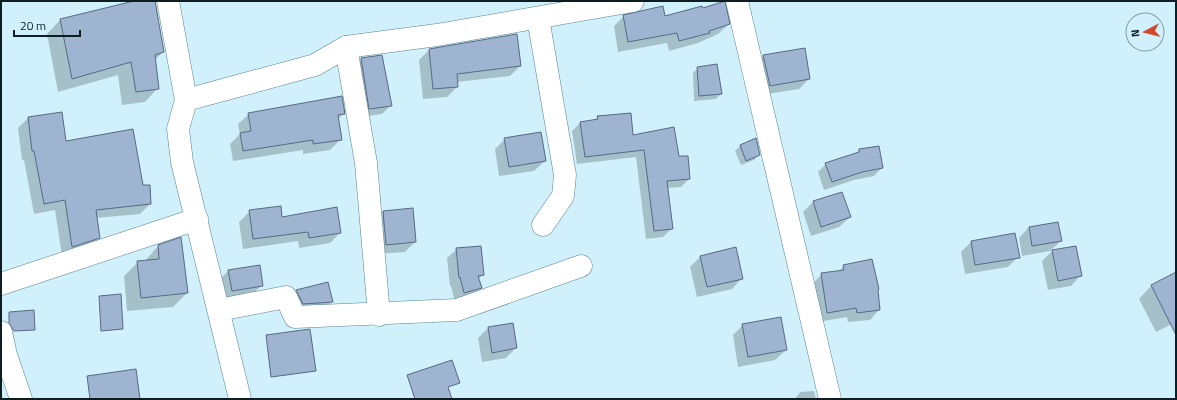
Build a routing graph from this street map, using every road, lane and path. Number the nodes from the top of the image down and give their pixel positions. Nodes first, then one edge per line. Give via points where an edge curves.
1 (168, 1) edge
2 (633, 1) edge
3 (737, 1) edge
4 (538, 18) junction
5 (346, 48) junction
6 (186, 100) junction
7 (197, 219) junction
8 (543, 225) dead end
9 (580, 266) dead end
10 (1, 284) edge
11 (219, 310) junction
12 (379, 315) junction
13 (1, 332) edge
14 (21, 399) edge
15 (240, 399) edge
16 (830, 399) edge

1 - 6 street
2 - 4 street
3 - 16 street
4 - 5 street
4 - 8 street via 565,175 563,196
5 - 6 street via 315,65
5 - 12 street via 366,163
6 - 7 street via 178,129 182,162
7 - 10 street
7 - 11 street
9 - 12 street via 457,310
11 - 12 street via 286,297 294,317
11 - 15 street
13 - 14 street

